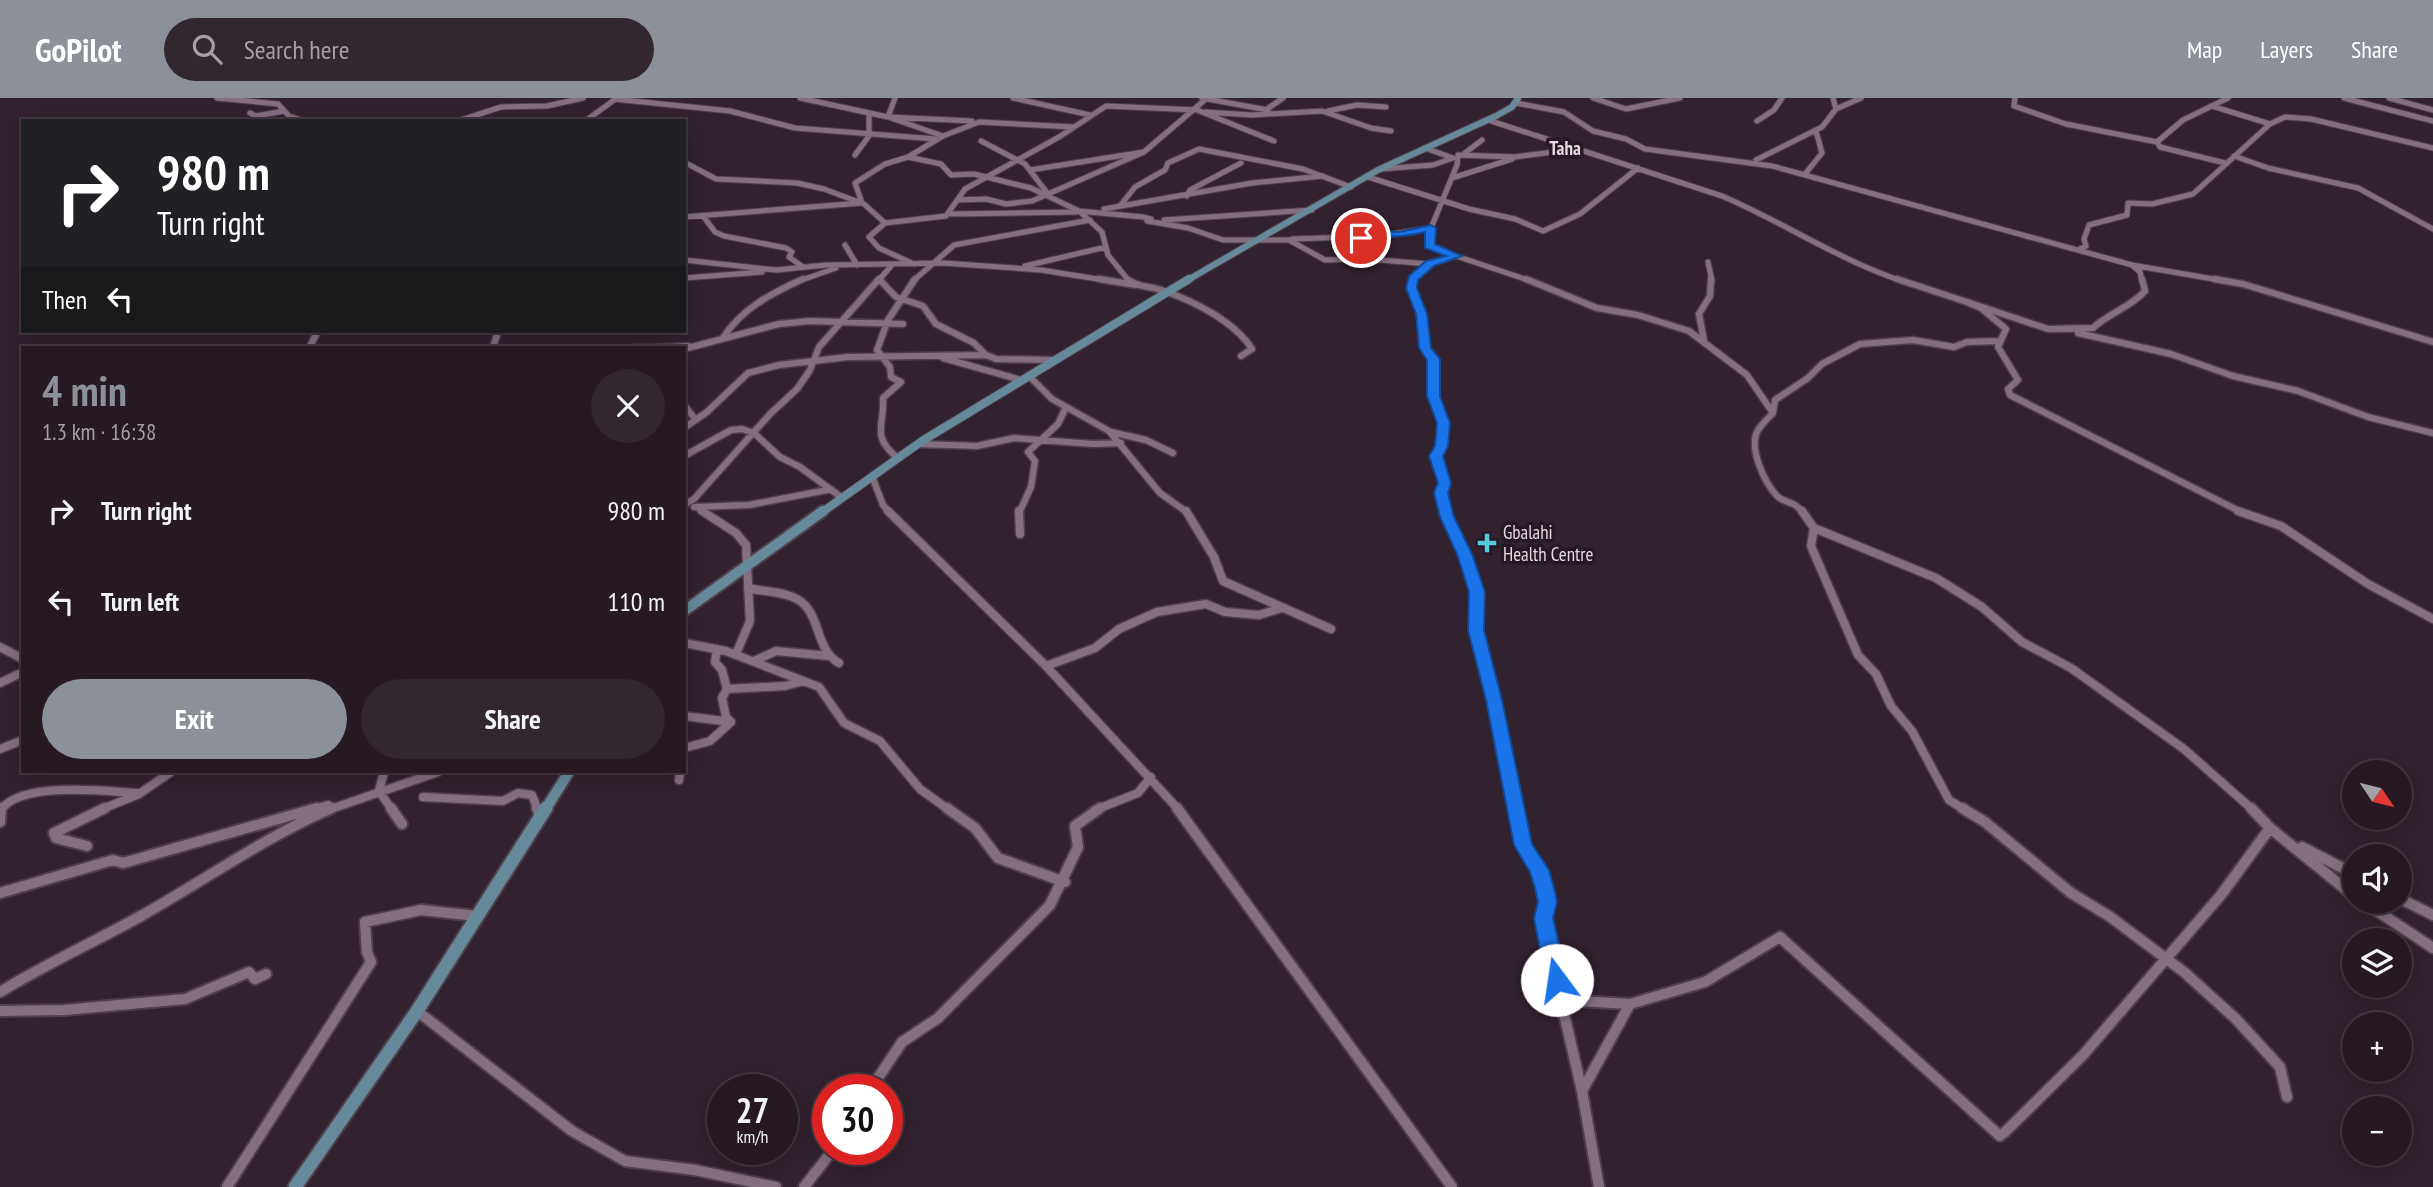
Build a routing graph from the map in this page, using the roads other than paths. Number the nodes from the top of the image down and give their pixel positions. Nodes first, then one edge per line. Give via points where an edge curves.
1 (217, 98) edge
2 (583, 98) edge
3 (800, 98) edge
4 (895, 98) edge
5 (1013, 98) edge
6 (1113, 98) edge
7 (1205, 98) edge
8 (1283, 98) edge
9 (1593, 98) edge
10 (1681, 98) edge
11 (1782, 98) edge
12 (1833, 98) edge
13 (1860, 98) edge
14 (2015, 98) edge
15 (2228, 98) edge
16 (2344, 98) edge
17 (2389, 98) edge
18 (616, 99) edge
19 (1517, 101) edge
20 (2212, 106) junction
21 (1102, 107) junction
22 (1386, 107) dead end
23 (1836, 109) junction
24 (1193, 110) junction
25 (1267, 110) junction
26 (2433, 110) edge
27 (284, 111) junction
28 (1200, 111) junction
29 (1322, 111) junction
30 (1281, 112) junction
31 (250, 113) dead end
32 (869, 113) junction
33 (1090, 115) junction
34 (888, 117) junction
35 (298, 119) edge
36 (464, 119) edge
37 (588, 119) edge
38 (1488, 120) junction
39 (1757, 121) dead end
40 (2433, 121) edge
41 (979, 122) junction
42 (2270, 124) junction
43 (1074, 127) junction
44 (1391, 131) dead end
45 (1816, 131) junction
46 (870, 136) junction
47 (943, 136) junction
48 (936, 139) junction
49 (1482, 139) dead end
50 (981, 141) dead end
51 (1273, 141) dead end
52 (2157, 142) junction
53 (1425, 148) junction
54 (1580, 148) junction
55 (2433, 148) edge
56 (1144, 152) junction
57 (1465, 153) junction
58 (855, 155) dead end
59 (2234, 156) junction
60 (908, 157) junction
61 (1520, 157) junction
62 (1454, 158) junction
63 (1017, 160) junction
64 (1751, 162) junction
65 (686, 163) edge
66 (1241, 163) dead end
67 (2225, 163) junction
68 (1381, 169) junction
69 (1638, 169) junction
70 (1030, 170) junction
71 (1805, 174) junction
72 (1323, 176) junction
73 (1368, 177) junction
74 (990, 178) junction
75 (1452, 178) junction
76 (1351, 187) junction
77 (1049, 195) junction
78 (1188, 196) junction
79 (957, 200) junction
80 (1443, 201) junction
81 (862, 202) junction
82 (1120, 206) junction
83 (1313, 209) junction
84 (1079, 211) junction
85 (951, 214) junction
86 (686, 216) edge
87 (703, 216) junction
88 (1090, 220) junction
89 (1147, 221) junction
90 (885, 223) junction
91 (1431, 228) junction
92 (2433, 229) edge
93 (1289, 240) junction
94 (1259, 242) junction
95 (845, 245) dead end
96 (1106, 247) junction
97 (2078, 249) junction
98 (1456, 256) junction
99 (686, 260) edge
100 (1708, 262) dead end
101 (933, 264) junction
102 (1430, 264) junction
103 (844, 265) junction
104 (857, 265) junction
105 (892, 265) junction
106 (915, 265) junction
107 (2133, 265) junction
108 (803, 267) junction
109 (1005, 269) junction
110 (776, 270) junction
111 (686, 278) edge
112 (879, 279) junction
113 (1136, 285) junction
114 (1168, 292) junction
115 (901, 299) junction
116 (1967, 302) junction
117 (839, 322) junction
118 (884, 324) junction
119 (904, 324) dead end
120 (2062, 329) junction
121 (723, 338) junction
122 (1704, 341) junction
123 (2000, 341) junction
124 (2433, 342) edge
125 (695, 345) junction
126 (681, 346) edge
127 (686, 348) edge
128 (930, 354) junction
129 (986, 355) junction
130 (1241, 356) dead end
131 (883, 357) junction
132 (814, 359) junction
133 (1053, 360) junction
134 (1025, 378) junction
135 (1066, 407) junction
136 (686, 408) edge
137 (1773, 413) junction
138 (696, 420) junction
139 (686, 427) edge
140 (1108, 431) junction
141 (754, 433) junction
142 (2433, 433) edge
143 (1043, 439) junction
144 (1121, 443) junction
145 (918, 444) junction
146 (1173, 453) dead end
147 (686, 455) edge
148 (898, 458) junction
149 (872, 476) junction
150 (827, 490) junction
151 (841, 498) junction
152 (686, 504) edge
153 (686, 505) edge
154 (696, 507) junction
155 (1814, 528) junction
156 (1020, 534) dead end
157 (749, 563) junction
158 (748, 588) junction
159 (1283, 608) junction
160 (686, 610) edge
161 (2433, 619) edge
162 (1331, 629) dead end
163 (686, 643) edge
164 (0, 647) edge
165 (717, 649) junction
166 (736, 654) junction
167 (829, 656) junction
168 (21, 658) edge
169 (754, 661) junction
170 (839, 663) dead end
171 (1046, 666) junction
172 (21, 673) edge
173 (804, 681) junction
174 (0, 683) edge
175 (727, 689) junction
176 (686, 716) edge
177 (731, 722) junction
178 (21, 741) edge
179 (686, 747) edge
180 (0, 749) edge
181 (168, 773) edge
182 (384, 773) edge
183 (435, 773) edge
184 (568, 773) edge
185 (1151, 777) junction
186 (379, 790) junction
187 (139, 794) junction
188 (423, 797) dead end
189 (348, 800) junction
190 (541, 817) junction
191 (0, 822) edge
192 (402, 824) dead end
193 (2270, 828) junction
194 (2287, 839) junction
195 (87, 846) dead end
196 (2342, 868) edge
197 (1065, 882) junction
198 (2342, 885) edge
199 (0, 892) edge
200 (2412, 904) edge
201 (2382, 914) edge
202 (2433, 915) edge
203 (477, 916) junction
204 (2433, 948) edge
205 (2165, 958) junction
206 (266, 974) dead end
207 (0, 992) edge
208 (1561, 1000) junction
209 (1630, 1004) junction
210 (0, 1011) edge
211 (417, 1011) junction
212 (881, 1074) edge
213 (1582, 1091) junction
214 (2287, 1097) dead end
215 (821, 1165) edge
216 (227, 1187) edge
217 (295, 1187) edge
218 (776, 1187) edge
219 (804, 1187) edge
220 (1452, 1187) edge
221 (1599, 1187) edge

1 - 27 street via 271,102
2 - 36 street via 548,107 501,107
3 - 32 street
4 - 34 street
5 - 33 street
6 - 21 street
7 - 24 street
7 - 25 street
8 - 25 street
9 - 10 street via 1629,110
11 - 39 street
12 - 23 street
13 - 23 street
14 - 52 street via 2014,106 2053,120
15 - 20 street
16 - 40 street
17 - 26 street
18 - 37 street
18 - 46 street via 730,111 794,128
19 - 38 street
19 - 64 street via 1556,110 1593,131 1645,149
20 - 42 street
20 - 52 street via 2183,120
21 - 24 street
21 - 33 street
22 - 29 street via 1357,105
23 - 45 street
24 - 28 street
24 - 56 street
25 - 30 street
27 - 31 street
27 - 35 street
28 - 30 street
28 - 51 street
29 - 30 street
29 - 44 street
32 - 34 street
32 - 46 street
33 - 43 street
34 - 41 street
34 - 47 street
38 - 53 street
38 - 54 street
41 - 43 street
41 - 47 street
42 - 55 street via 2286,117 2304,117
42 - 59 street
43 - 63 street
45 - 64 street
45 - 71 street via 1822,153
46 - 48 street
46 - 58 street
47 - 48 street
48 - 60 street
49 - 57 street
50 - 63 street
52 - 67 street via 2160,147
53 - 62 street
53 - 68 street
54 - 61 street
54 - 69 street
56 - 70 street
56 - 77 street
57 - 61 street
57 - 62 street
59 - 67 street
59 - 92 street via 2267,169 2358,188
60 - 74 street via 942,164 951,175
60 - 81 street via 885,164 855,183
61 - 75 street
62 - 68 street via 1433,165
62 - 75 street
63 - 70 street
63 - 74 street
64 - 71 street
65 - 81 street via 716,179 797,183
66 - 78 street via 1225,167
67 - 97 street via 2193,194 2152,204 2128,202 2127,215 2093,222 2084,239 2086,246
68 - 73 street
69 - 80 street via 1584,212 1543,231
69 - 116 street via 1758,211 1869,270
70 - 77 street
71 - 97 street
72 - 76 street
72 - 78 street via 1244,184
72 - 82 street via 1199,149 1168,163 1165,170 1135,187
73 - 76 street
73 - 80 street
74 - 77 street
74 - 79 street via 965,189
75 - 80 street
76 - 83 street
77 - 79 street via 1006,204
77 - 84 street
78 - 82 street
79 - 85 street
80 - 91 street
81 - 87 street
81 - 90 street
82 - 84 street
83 - 89 street
83 - 94 street
84 - 85 street via 1016,216
84 - 88 street
84 - 89 street via 1151,219
85 - 90 street
86 - 87 street
87 - 108 street via 724,236 786,248 792,252 791,261
88 - 96 street via 1102,232
88 - 101 street via 953,246
89 - 94 street via 1223,240
90 - 106 street via 869,237 879,248
91 - 93 street via 1399,235
91 - 98 street via 1429,246
93 - 94 street
93 - 102 street via 1325,260
94 - 114 street
95 - 104 street
96 - 109 street
96 - 113 street via 1118,268
97 - 107 street
98 - 102 street
98 - 122 street via 1520,275 1597,308 1679,328
99 - 110 street
100 - 122 street via 1711,296 1699,314
101 - 106 street
101 - 109 street
101 - 115 street
102 - 208 street via 1413,279 1412,288 1425,348 1433,359 1433,396 1443,423 1436,456 1444,483 1441,493 1477,592 1476,630 1523,845 1545,888 1548,902 1543,918
103 - 104 street
103 - 108 street
103 - 121 street via 821,271 752,305
104 - 105 street
105 - 106 street
105 - 112 street
107 - 120 street via 2145,285 2138,299 2115,309 2093,328
107 - 124 street via 2235,282
108 - 110 street
109 - 113 street
110 - 111 street
112 - 115 street
112 - 117 street
113 - 114 street
114 - 130 street via 1244,336 1252,349
114 - 133 street
115 - 118 street
115 - 129 street via 920,304 936,324 974,343
116 - 120 street via 2048,329
116 - 123 street via 2002,324 2006,334
117 - 118 street
117 - 121 street via 779,324
117 - 132 street
118 - 119 street
118 - 131 street via 877,350
120 - 142 street via 2171,354
121 - 125 street
122 - 137 street via 1747,376
123 - 137 street via 1954,346 1913,340 1860,344 1822,364 1774,400
123 - 161 street via 1998,347 2018,380 2008,389 2010,395 2210,498 2281,526 2368,584
125 - 126 street
125 - 127 street
128 - 129 street
128 - 131 street
128 - 134 street
129 - 133 street
131 - 132 street
131 - 148 street via 891,377 901,382 883,398 878,436
132 - 138 street via 748,373
132 - 141 street via 797,389
133 - 134 street
134 - 135 street
134 - 145 street
135 - 140 street
135 - 143 street
136 - 138 street
137 - 155 street via 1757,431 1755,448 1762,471 1778,497 1797,504
138 - 139 street
140 - 144 street
140 - 146 street via 1146,440
141 - 147 street via 731,430
141 - 150 street
141 - 152 street
143 - 144 street via 1080,445
143 - 145 street via 1014,438 979,446
143 - 156 street via 1028,452 1035,461 1031,486 1019,509
144 - 159 street via 1160,493 1187,512 1223,581
145 - 148 street
148 - 149 street
149 - 151 street
149 - 171 street via 883,505 902,528
150 - 151 street
150 - 154 street via 749,505
151 - 157 street
153 - 154 street
154 - 157 street via 710,520 740,534
155 - 193 street via 1936,578 1982,607 2022,642 2071,668 2184,749 2236,792
155 - 205 street via 1811,546 1858,655 1876,674 1891,706 1912,731 1949,800
157 - 158 street
157 - 160 street
158 - 166 street via 750,621
158 - 167 street via 785,593 804,603 817,621
159 - 162 street
159 - 171 street via 1259,615 1225,612 1206,604 1157,612 1119,629 1095,648
163 - 165 street
164 - 168 street
165 - 166 street
165 - 175 street via 715,662
166 - 169 street
167 - 169 street via 776,651
167 - 170 street
169 - 173 street
171 - 185 street
172 - 174 street
173 - 175 street via 790,687 737,685
173 - 197 street via 819,687 844,723 880,741 920,789 975,828 998,858
175 - 177 street via 722,698
176 - 177 street
177 - 179 street via 710,741
178 - 180 street
181 - 187 street
182 - 186 street
183 - 186 street
184 - 190 street
185 - 197 street via 1138,793 1094,810 1075,826 1078,847
185 - 220 street via 1213,852
186 - 189 street
186 - 192 street
187 - 191 street via 76,791 12,799 1,807
187 - 195 street via 54,833 56,838
188 - 190 street via 503,801 518,793 532,795
189 - 199 street
189 - 207 street via 248,850 141,916
190 - 203 street
193 - 194 street
193 - 205 street via 2221,895
194 - 196 street
194 - 198 street
197 - 212 street via 1027,929 938,1018 902,1042
200 - 202 street
201 - 204 street
203 - 211 street
203 - 216 street via 410,908 365,922 372,962
205 - 209 street via 2083,1055 2002,1135 1780,937 1704,982
205 - 214 street via 2236,1019 2280,1067
206 - 210 street via 254,979 249,972 242,972 185,999
208 - 209 street
208 - 213 street
209 - 213 street
211 - 217 street
211 - 218 street via 572,1131 625,1161
213 - 221 street
215 - 219 street

